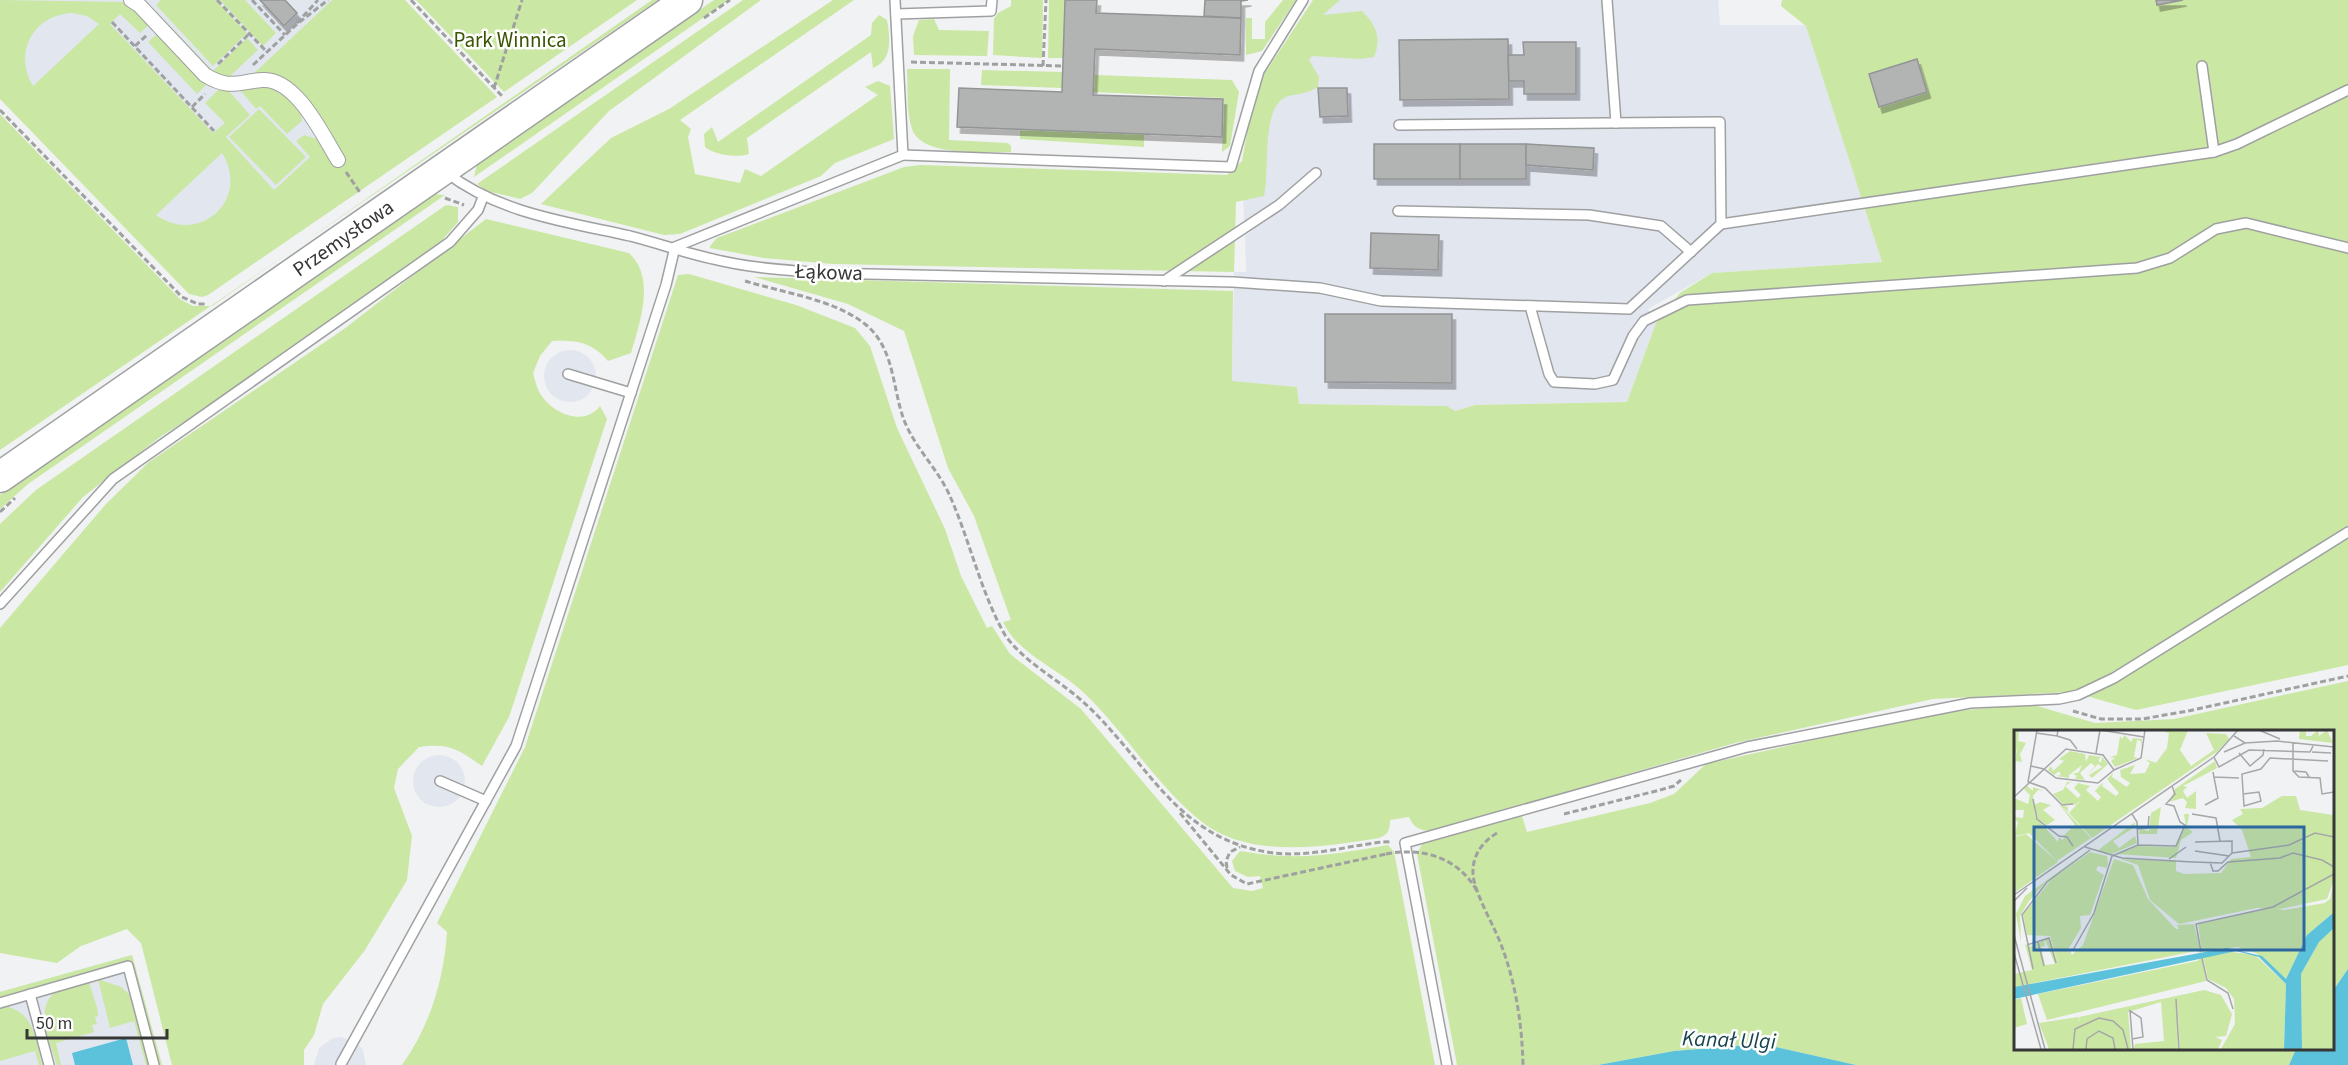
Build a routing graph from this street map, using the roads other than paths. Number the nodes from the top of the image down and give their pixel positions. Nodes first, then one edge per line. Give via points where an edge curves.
1 (131, 0) edge
2 (687, 0) edge
3 (895, 0) edge
4 (952, 0) edge
5 (992, 0) edge
6 (1303, 0) edge
7 (1607, 0) edge
8 (952, 11) junction
9 (896, 14) junction
10 (2202, 66) dead end
11 (2348, 90) edge
12 (1616, 123) junction
13 (1399, 125) dead end
14 (2214, 152) junction
15 (903, 155) junction
16 (338, 160) road end
17 (1316, 173) dead end
18 (443, 184) junction
19 (483, 196) junction
20 (1398, 211) dead end
21 (1721, 224) junction
22 (675, 247) junction
23 (2348, 248) edge
24 (1691, 252) junction
25 (1163, 282) junction
26 (1530, 306) junction
27 (568, 374) dead end
28 (631, 393) junction
29 (0, 477) edge
30 (2348, 532) edge
31 (0, 604) edge
32 (440, 781) dead end
33 (486, 801) junction
34 (30, 994) junction
35 (0, 1003) edge
36 (341, 1064) edge
37 (49, 1065) edge
38 (154, 1065) edge
39 (1447, 1065) edge

1 - 16 street via 215,81 226,85 266,80 284,85 303,105
2 - 18 main road, Przemysłowa
3 - 9 lane
4 - 8 lane
5 - 8 lane via 991,11
6 - 15 lane via 1259,71 1231,166
7 - 12 lane
8 - 9 lane
9 - 15 lane
10 - 14 lane
11 - 14 lane
12 - 13 lane
12 - 21 lane via 1720,122
14 - 21 lane
15 - 22 lane
17 - 25 lane via 1279,206
18 - 19 lane, Łąkowa
18 - 29 main road, Przemysłowa
19 - 22 lane, Łąkowa via 527,212
19 - 31 lane via 478,210 450,242 113,479
20 - 24 lane via 1588,215 1661,226
21 - 24 lane, Łąkowa
22 - 25 lane, Łąkowa via 712,259 788,270
22 - 28 lane
23 - 26 lane via 2246,223 2216,229 2170,258 2137,268 1687,300 1644,321 1613,380 1595,384 1554,382
24 - 26 lane, Łąkowa via 1629,309
25 - 26 lane, Łąkowa via 1320,288 1381,301
27 - 28 lane
28 - 33 lane via 516,746
30 - 39 lane via 2114,678 2078,695 1970,703 1747,747 1405,843
32 - 33 lane
33 - 36 lane
34 - 35 lane
34 - 37 lane
34 - 38 lane via 128,966

